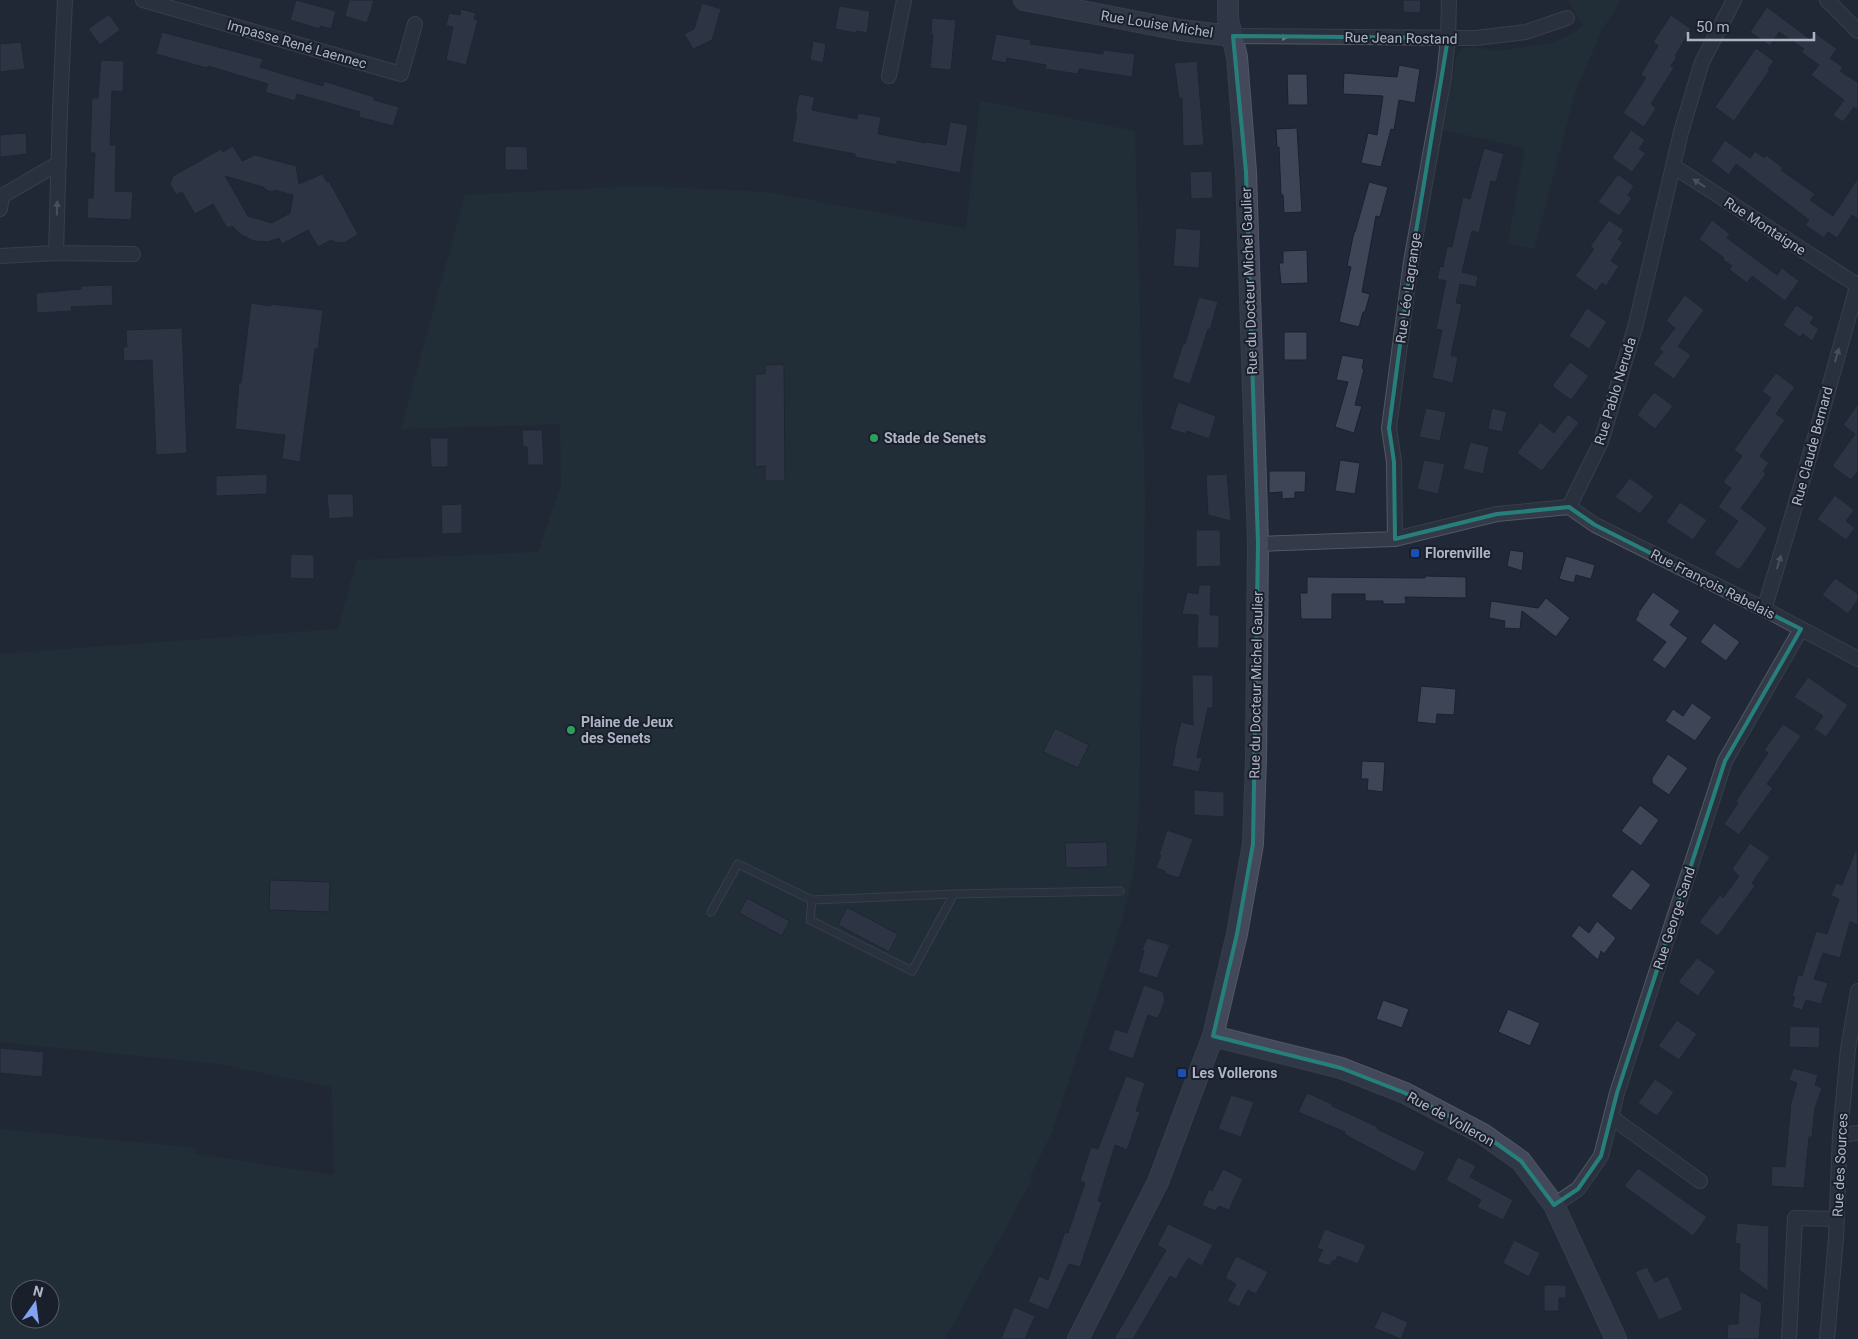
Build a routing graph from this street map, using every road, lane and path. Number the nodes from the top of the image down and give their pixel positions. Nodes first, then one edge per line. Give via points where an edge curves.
1 (65, 0) edge
2 (143, 0) edge
3 (904, 0) edge
4 (1024, 0) edge
5 (1228, 0) edge
6 (1449, 0) edge
7 (1734, 0) edge
8 (1827, 0) edge
9 (1567, 18) dead end
10 (415, 24) dead end
11 (1858, 31) edge
12 (1233, 36) junction
13 (1448, 38) junction
14 (889, 76) dead end
15 (59, 163) junction
16 (1673, 166) junction
17 (0, 209) edge
18 (56, 253) junction
19 (133, 254) dead end
20 (0, 256) edge
21 (1858, 284) edge
22 (1569, 507) junction
23 (1395, 539) junction
24 (1258, 544) junction
25 (1764, 608) junction
26 (1801, 629) junction
27 (1858, 660) edge
28 (1120, 891) dead end
29 (954, 894) junction
30 (812, 900) junction
31 (711, 912) dead end
32 (1858, 991) edge
33 (1213, 1036) junction
34 (1611, 1116) junction
35 (1858, 1133) edge
36 (1840, 1135) junction
37 (1700, 1181) dead end
38 (1554, 1205) junction
39 (1837, 1219) junction
40 (1078, 1339) edge
41 (1616, 1339) edge
42 (1789, 1339) edge
43 (1827, 1339) edge

1 - 15 street
2 - 10 street, Impasse René Laennec via 400,74
3 - 14 street
4 - 12 street, Rue Louise Michel via 1180,30
5 - 12 street, Rue du Docteur Michel Gaulier via 1228,19
6 - 13 street, Rue Léo Lagrange
7 - 16 street, Rue Pablo Neruda via 1702,62
8 - 11 street
9 - 13 street, Rue Jean Rostand via 1526,32
12 -> 13 street, Rue Jean Rostand
12 - 24 street, Rue du Docteur Michel Gaulier via 1246,172
13 - 23 street, Rue Léo Lagrange via 1444,78 1411,262 1389,428 1394,462
15 - 17 street via 2,196
18 -> 15 street
21 -> 16 street, Rue Montaigne
16 - 22 street, Rue Pablo Neruda via 1636,324 1601,442
18 - 19 street
18 - 20 street
25 -> 21 street, Rue Claude Bernard
22 - 23 street via 1497,514
22 - 25 street, Rue François Rabelais via 1595,525
23 - 24 street
24 - 33 street, Rue du Docteur Michel Gaulier via 1253,844 1237,934
25 - 26 street, Rue François Rabelais
26 - 27 street, Rue François Rabelais
26 - 34 street, Rue George Sand via 1725,761
28 - 29 lane
29 - 30 lane
29 - 30 lane via 912,971 810,920
30 - 31 lane via 738,864
32 - 36 street, Rue des Sources via 1848,1049
33 - 38 street, Rue de Volleron via 1341,1068 1405,1093 1483,1134 1521,1162
33 - 40 street, Rue du Docteur Michel Gaulier via 1158,1182
34 - 37 street
34 - 38 street, Rue George Sand via 1601,1156 1578,1190
35 - 36 street
36 - 39 street, Rue des Sources
38 - 41 street, Rue de Volleron
39 - 42 street via 1795,1218
39 - 43 street, Rue des Sources

